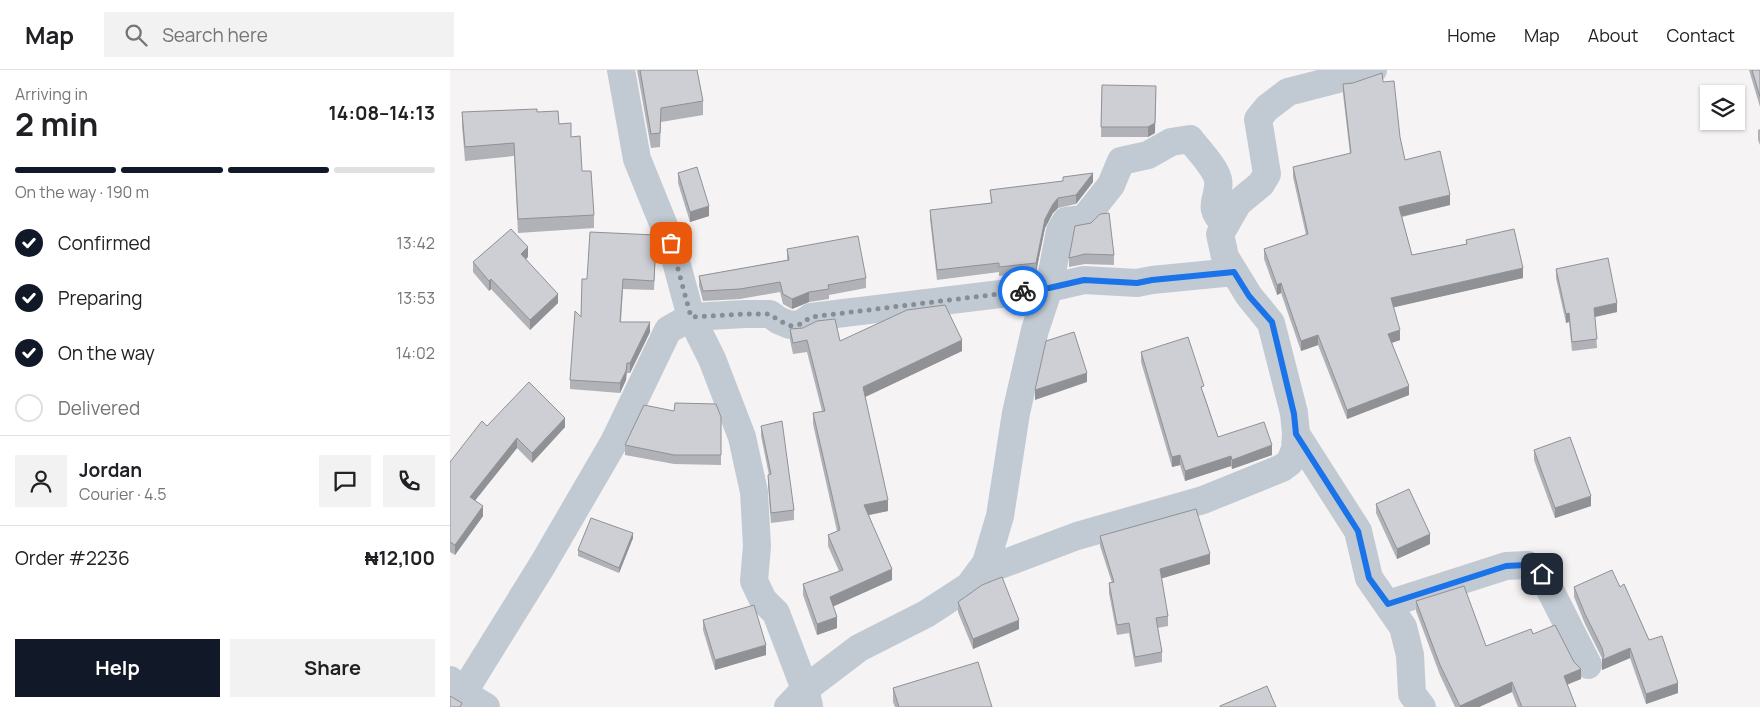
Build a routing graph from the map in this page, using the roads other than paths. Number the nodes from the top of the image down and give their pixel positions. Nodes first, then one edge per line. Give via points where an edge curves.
1 (621, 70) edge
2 (1373, 70) edge
3 (1226, 224) junction
4 (1234, 272) junction
5 (1049, 288) junction
6 (691, 317) junction
7 (1296, 434) junction
8 (979, 572) junction
9 (1388, 604) junction
10 (1588, 665) dead end
11 (457, 687) edge
12 (801, 701) edge
13 (486, 707) edge
14 (1422, 707) edge

1 - 6 street via 637,159 671,243
2 - 3 street via 1288,92 1258,118 1267,174 1238,203
3 - 4 street via 1220,234 1225,257
3 - 5 street via 1217,218 1214,206 1217,175 1190,138 1170,142 1148,155 1121,161 1111,185 1084,219 1066,221 1060,231
4 - 5 street via 1137,283 1084,280
4 - 7 street via 1249,296 1272,322
5 - 6 street via 811,317 790,326 770,314
5 - 8 street via 1035,330 1016,413 1000,516 986,564
6 - 11 street via 668,330 614,442 543,564
6 - 12 street via 712,359 742,437 754,492 757,546 754,581 762,600 776,613
7 - 8 street via 1290,462 1282,468 1203,500 1077,536
7 - 9 street via 1358,531 1369,578
8 - 12 street via 969,586 926,614 859,648
9 - 10 street via 1506,566 1528,565 1542,574
9 - 14 street via 1403,627 1410,655 1412,694
11 - 13 street

